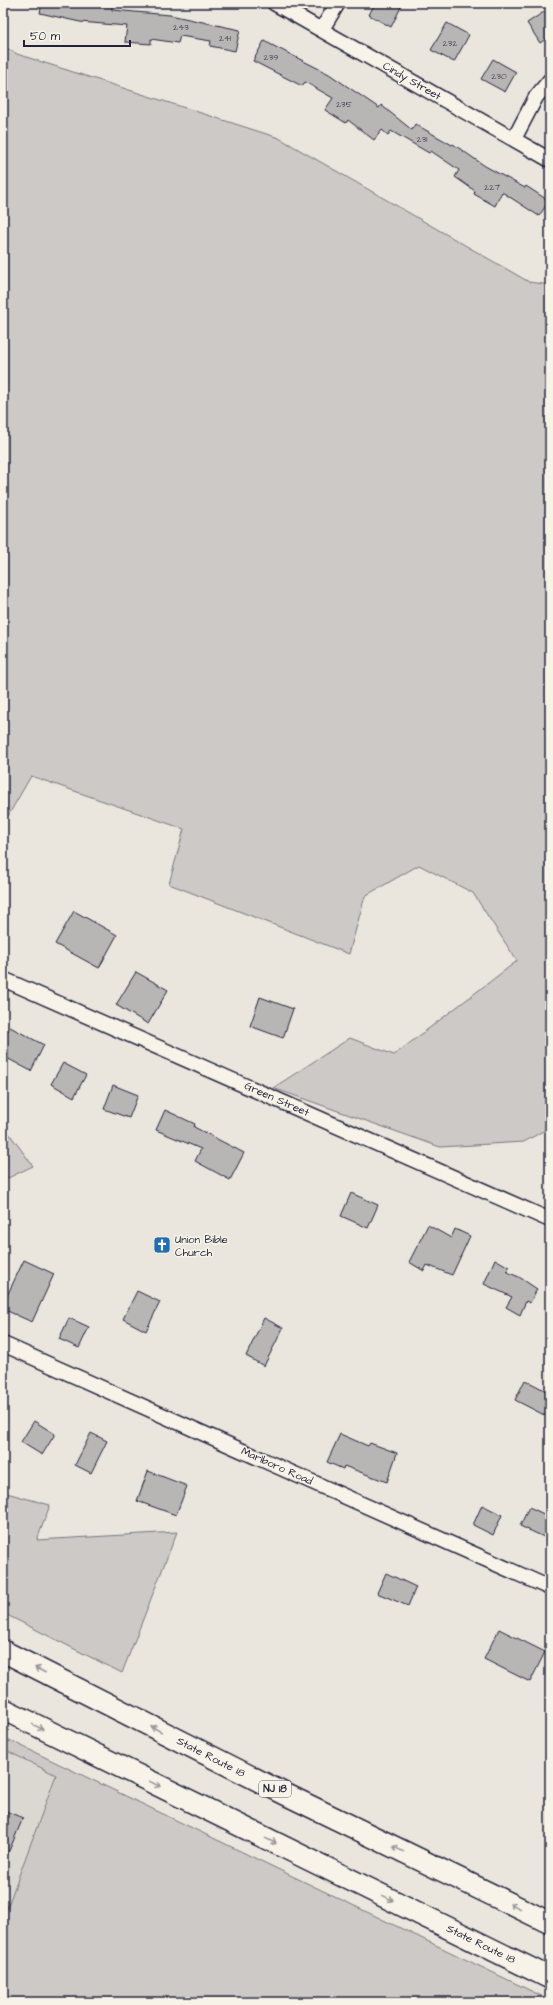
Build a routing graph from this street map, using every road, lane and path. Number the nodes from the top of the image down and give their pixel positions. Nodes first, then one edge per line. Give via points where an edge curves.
1 (274, 3) edge
2 (338, 3) edge
3 (322, 29) junction
4 (550, 80) edge
5 (514, 139) junction
6 (550, 160) edge
7 (3, 979) edge
8 (550, 1220) edge
9 (3, 1344) edge
10 (550, 1588) edge
11 (3, 1651) edge
12 (3, 1709) edge
13 (550, 1923) edge
14 (550, 1978) edge

1 - 3 street, Cindy Street
2 - 3 street
3 - 5 street, Cindy Street
4 - 5 street via 536,97
5 - 6 street, Cindy Street
7 - 8 street, Green Street
9 - 10 street, Marlboro Road
13 -> 11 highway, State Route 18 / NJ 18 via 276,1790
12 -> 14 highway, State Route 18

